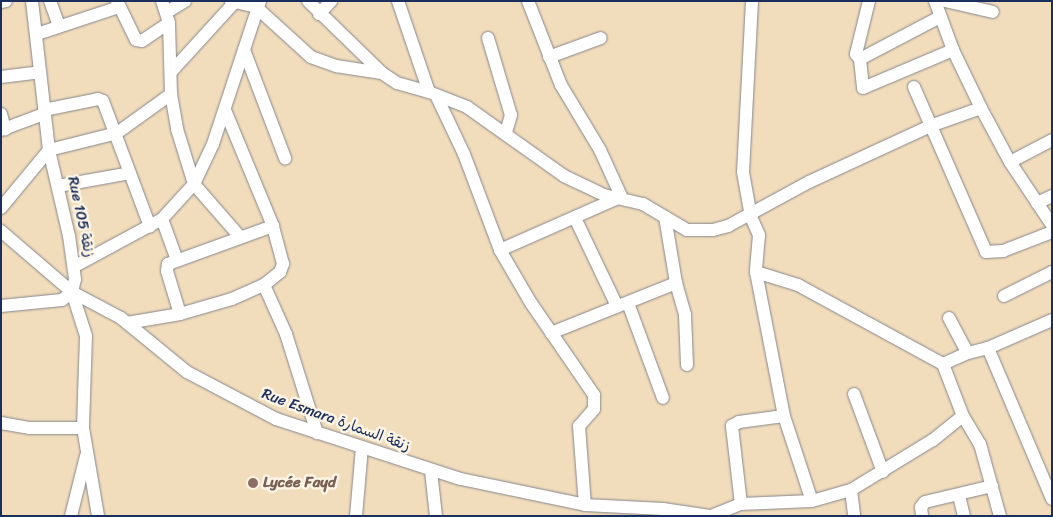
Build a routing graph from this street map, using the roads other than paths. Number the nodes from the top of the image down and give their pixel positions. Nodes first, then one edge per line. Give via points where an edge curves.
1 (6, 1) edge
2 (32, 1) edge
3 (50, 1) edge
4 (184, 1) edge
5 (308, 1) edge
6 (331, 1) edge
7 (398, 1) edge
8 (528, 1) edge
9 (752, 1) edge
10 (869, 1) edge
11 (935, 1) edge
12 (945, 1) edge
13 (1, 2) edge
14 (232, 3) edge
15 (118, 4) edge
16 (258, 4) edge
17 (166, 12) edge
18 (993, 12) dead end
19 (319, 14) junction
20 (940, 17) junction
21 (59, 26) junction
22 (37, 34) junction
23 (488, 38) dead end
24 (601, 38) dead end
25 (244, 50) junction
26 (953, 50) junction
27 (549, 57) junction
28 (860, 59) junction
29 (40, 72) junction
30 (170, 72) junction
31 (382, 73) junction
32 (1, 77) edge
33 (914, 87) dead end
34 (433, 93) junction
35 (170, 94) junction
36 (981, 108) junction
37 (226, 110) junction
38 (44, 112) junction
39 (1, 114) edge
40 (930, 126) junction
41 (3, 129) edge
42 (506, 132) junction
43 (116, 133) junction
44 (1052, 140) edge
45 (49, 150) junction
46 (285, 158) dead end
47 (1010, 162) junction
48 (130, 173) junction
49 (194, 184) junction
50 (58, 186) junction
51 (1052, 196) edge
52 (620, 198) junction
53 (1037, 203) junction
54 (1, 208) edge
55 (665, 217) junction
56 (751, 217) junction
57 (575, 218) junction
58 (162, 219) junction
59 (1052, 225) edge
60 (150, 226) junction
61 (273, 226) junction
62 (1, 231) edge
63 (1052, 232) edge
64 (240, 237) junction
65 (500, 250) junction
66 (177, 260) junction
67 (75, 266) junction
68 (756, 272) junction
69 (1052, 272) edge
70 (676, 283) junction
71 (264, 285) junction
72 (72, 292) junction
73 (1004, 296) dead end
74 (623, 304) junction
75 (1, 306) edge
76 (180, 314) junction
77 (949, 318) dead end
78 (1052, 320) edge
79 (127, 323) junction
80 (551, 333) junction
81 (988, 348) junction
82 (968, 353) junction
83 (943, 364) junction
84 (687, 365) dead end
85 (854, 394) dead end
86 (663, 398) dead end
87 (784, 416) junction
88 (963, 416) junction
89 (1, 423) edge
90 (83, 428) junction
91 (317, 433) junction
92 (362, 447) junction
93 (86, 456) junction
94 (431, 471) junction
95 (883, 472) junction
96 (992, 486) junction
97 (851, 490) junction
98 (959, 496) junction
99 (1052, 499) edge
100 (812, 501) junction
101 (741, 504) junction
102 (585, 505) junction
103 (709, 515) edge
104 (71, 516) edge
105 (98, 516) edge
106 (356, 516) edge
107 (436, 516) edge
108 (854, 516) edge
109 (922, 516) edge
110 (964, 516) edge
111 (1000, 516) edge

1 - 13 street
2 - 22 street, Rue 105 زنقة
3 - 21 street
4 - 17 street
5 - 19 street
6 - 19 street
7 - 34 street
8 - 27 street
9 - 56 street via 743,172
10 - 28 street via 856,54
11 - 20 street
12 - 18 street
14 - 16 street
14 - 30 street
15 - 17 street via 136,40 142,41
15 - 21 street
16 - 25 street
16 - 31 street via 311,57 336,66
17 - 30 street
19 - 31 street
20 - 26 street
20 - 28 street
21 - 22 street
22 - 29 street, Rue 105 زنقة
23 - 42 street via 511,115
24 - 27 street
25 - 37 street
25 - 46 street
26 - 28 street via 865,89
26 - 36 street
27 - 52 street
29 - 32 street
29 - 38 street, Rue 105 زنقة
30 - 35 street
31 - 34 street via 414,90
33 - 40 street
34 - 42 street via 467,107
34 - 65 street via 464,154
35 - 43 street
35 - 49 street
36 - 40 street
36 - 47 street
37 - 49 street
37 - 61 street
38 - 41 street
38 - 43 street via 98,99 103,101
38 - 45 street, Rue 105 زنقة
39 - 41 street
40 - 56 street via 810,182
40 - 63 street via 986,252 1003,251
42 - 52 street via 564,176 595,192
43 - 45 street
43 - 48 street
44 - 47 street
45 - 50 street, Rue 105 زنقة
45 - 54 street
47 - 53 street
48 - 50 street
48 - 60 street
49 - 58 street
49 - 64 street
50 - 67 street, Rue 105 زنقة
51 - 53 street
52 - 55 street via 643,204
52 - 57 street
53 - 59 street
55 - 56 street via 679,227 702,231
55 - 70 street
56 - 68 street via 759,235
57 - 65 street
57 - 74 street
58 - 60 street
58 - 66 street
60 - 67 street
61 - 64 street
61 - 71 street via 283,264 278,275
62 - 72 street, Rue Esmara زنقة السمارة
64 - 66 street
65 - 80 street
66 - 76 street via 166,269
67 - 72 street, Rue 105 زنقة
68 - 83 street via 798,285
68 - 87 street
69 - 73 street
70 - 74 street
70 - 84 street via 685,315
71 - 76 street
71 - 91 street via 286,334
72 - 75 street via 52,303
72 - 79 street, Rue Esmara زنقة السمارة
72 - 90 street via 86,336
74 - 80 street
74 - 86 street
76 - 79 street
77 - 82 street
78 - 81 street
79 - 91 street, Rue Esmara زنقة السمارة via 187,372 220,392 276,419
80 - 102 street via 594,395 594,409 579,426
81 - 82 street
81 - 99 street
82 - 83 street
83 - 88 street
85 - 95 street
87 - 100 street
87 - 101 street via 739,422 732,426
88 - 95 street
88 - 96 street via 980,444
89 - 90 street via 29,428
90 - 93 street
91 - 92 street, Rue Esmara زنقة السمارة
92 - 94 street, Rue Esmara زنقة السمارة
92 - 106 street
93 - 104 street
93 - 105 street
94 - 102 street, Rue Esmara زنقة السمارة
94 - 107 street
95 - 97 street
96 - 98 street
96 - 111 street
97 - 100 street
97 - 108 street
98 - 109 street via 925,502 921,507
98 - 110 street
100 - 101 street
101 - 103 street
102 - 103 street, Rue Esmara زنقة السمارة via 663,508

